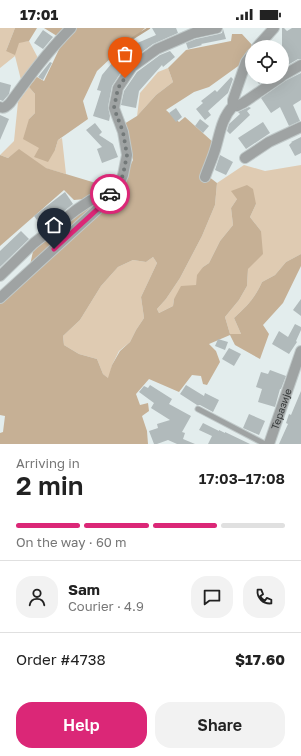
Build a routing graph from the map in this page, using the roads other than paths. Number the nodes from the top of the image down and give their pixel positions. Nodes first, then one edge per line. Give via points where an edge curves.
1 (71, 28) edge
2 (217, 28) edge
3 (274, 28) edge
4 (263, 40) edge
5 (245, 65) edge
6 (301, 65) edge
7 (289, 72) edge
8 (271, 84) edge
9 (233, 106) junction
10 (0, 107) edge
11 (301, 127) edge
12 (245, 158) dead end
13 (205, 178) dead end
14 (111, 193) junction
15 (0, 276) edge
16 (0, 298) edge
17 (301, 351) edge
18 (198, 409) dead end
19 (265, 444) edge
20 (269, 444) edge

1 - 10 street via 33,70 10,103 6,107
2 - 14 street via 194,33 157,49 132,67 118,88 114,108 123,132 127,155 123,175
3 - 4 street
5 - 9 street
6 - 7 street
8 - 9 street via 243,104
9 - 13 street via 222,124
11 - 12 street via 269,142
14 - 15 street via 91,200 76,210 34,243
14 - 16 street via 102,205
17 - 20 street, Теразије
18 - 19 lane

